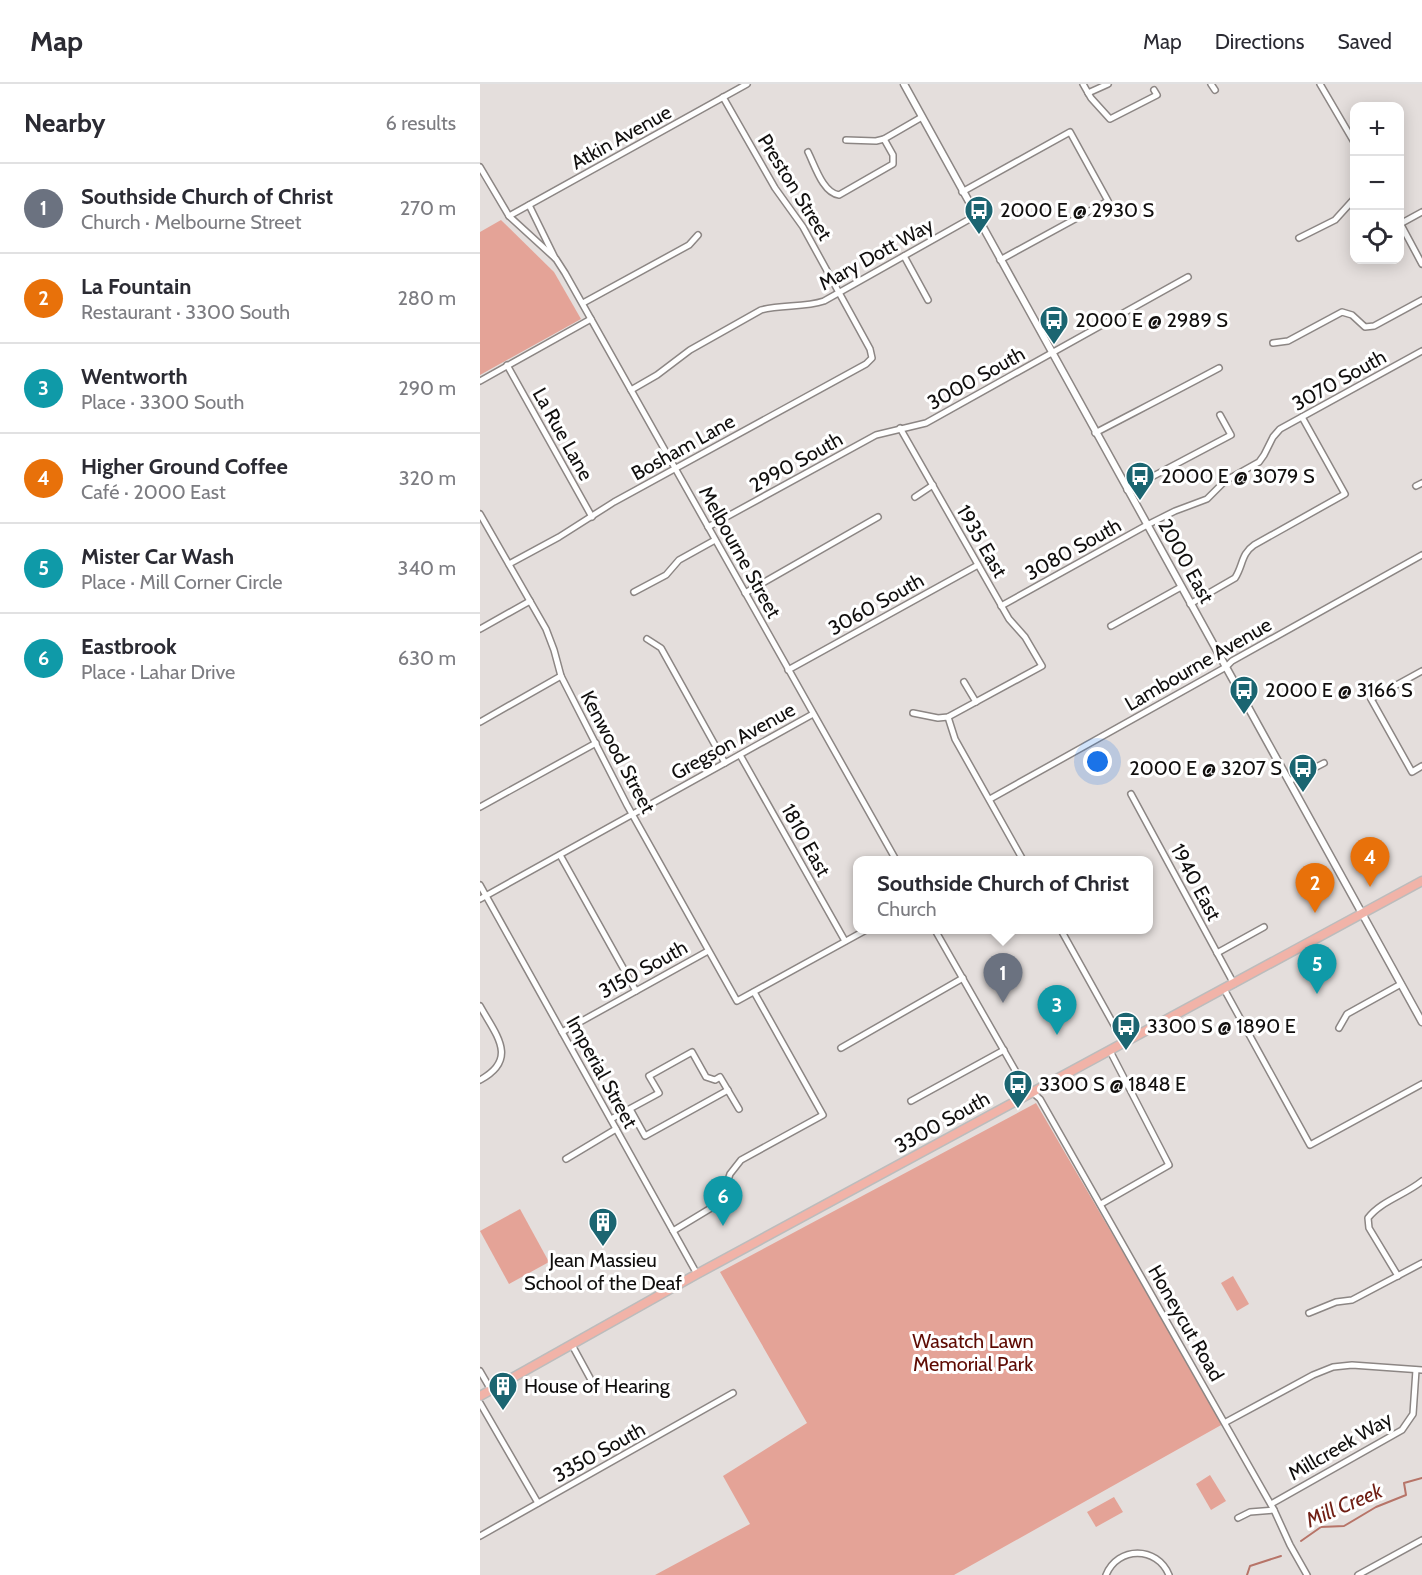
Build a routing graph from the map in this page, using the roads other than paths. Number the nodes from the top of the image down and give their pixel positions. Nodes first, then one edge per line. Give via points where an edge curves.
1 (747, 84) edge
2 (1083, 84) edge
3 (1108, 84) edge
4 (1211, 84) edge
5 (1320, 84) edge
6 (908, 86) edge
7 (1154, 90) dead end
8 (1215, 90) dead end
9 (1088, 93) junction
10 (723, 97) junction
11 (922, 117) junction
12 (1350, 135) edge
13 (884, 139) junction
14 (846, 140) dead end
15 (808, 152) dead end
16 (480, 166) edge
17 (962, 192) junction
18 (1350, 203) edge
19 (529, 205) junction
20 (1422, 212) edge
21 (509, 216) junction
22 (975, 216) junction
23 (1404, 222) edge
24 (1404, 231) edge
25 (698, 235) dead end
26 (1299, 238) dead end
27 (904, 256) junction
28 (556, 259) junction
29 (1000, 260) junction
30 (1422, 264) edge
31 (1188, 276) dead end
32 (839, 292) junction
33 (928, 300) dead end
34 (1422, 300) edge
35 (583, 303) junction
36 (591, 319) junction
37 (1273, 344) dead end
38 (1422, 351) edge
39 (1052, 354) junction
40 (872, 358) joint
41 (507, 365) junction
42 (1219, 368) dead end
43 (480, 381) edge
44 (632, 390) junction
45 (1220, 416) dead end
46 (1302, 417) junction
47 (900, 428) junction
48 (1095, 433) junction
49 (1273, 437) joint
50 (675, 468) junction
51 (933, 485) junction
52 (1127, 490) junction
53 (915, 496) dead end
54 (480, 514) edge
55 (592, 516) junction
56 (878, 517) dead end
57 (1147, 525) junction
58 (708, 527) junction
59 (715, 540) junction
60 (1422, 555) edge
61 (509, 564) junction
62 (978, 565) junction
63 (1181, 587) junction
64 (634, 592) dead end
65 (745, 593) junction
66 (530, 601) junction
67 (1190, 604) junction
68 (1001, 606) junction
69 (1111, 626) dead end
70 (480, 629) edge
71 (647, 639) dead end
72 (1226, 667) junction
73 (788, 670) junction
74 (1422, 671) edge
75 (561, 676) junction
76 (964, 682) dead end
77 (976, 702) junction
78 (913, 712) dead end
79 (813, 714) junction
80 (948, 717) junction
81 (480, 722) edge
82 (596, 743) junction
83 (740, 755) junction
84 (725, 763) junction
85 (1324, 763) dead end
86 (1422, 766) edge
87 (1289, 781) junction
88 (1131, 794) dead end
89 (990, 799) junction
90 (480, 807) edge
91 (633, 814) junction
92 (560, 855) junction
93 (893, 856) edge
94 (1020, 856) edge
95 (1422, 881) edge
96 (480, 885) edge
97 (486, 896) junction
98 (480, 899) edge
99 (1363, 914) junction
100 (1264, 927) dead end
101 (858, 934) edge
102 (937, 934) edge
103 (1063, 934) edge
104 (845, 941) junction
105 (708, 951) junction
106 (1217, 953) junction
107 (963, 978) junction
108 (1234, 984) junction
109 (1401, 984) junction
110 (1224, 989) junction
111 (636, 991) junction
112 (754, 992) junction
113 (480, 1006) edge
114 (1422, 1022) edge
115 (1339, 1028) dead end
116 (562, 1032) junction
117 (1124, 1043) junction
118 (841, 1048) dead end
119 (1004, 1050) junction
120 (1110, 1051) junction
121 (480, 1080) edge
122 (1422, 1084) edge
123 (728, 1090) junction
124 (1032, 1092) junction
125 (911, 1101) dead end
126 (630, 1109) junction
127 (739, 1109) dead end
128 (611, 1119) junction
129 (616, 1129) junction
130 (566, 1159) dead end
131 (1422, 1181) edge
132 (1101, 1204) junction
133 (674, 1231) junction
134 (1422, 1263) edge
135 (697, 1274) junction
136 (1398, 1276) junction
137 (1309, 1313) dead end
138 (572, 1345) junction
139 (1419, 1370) edge
140 (480, 1371) edge
141 (596, 1389) dead end
142 (491, 1390) junction
143 (733, 1394) dead end
144 (480, 1396) edge
145 (480, 1403) edge
146 (1226, 1422) junction
147 (538, 1503) junction
148 (1273, 1507) junction
149 (1238, 1518) dead end
150 (480, 1536) edge
151 (1422, 1539) edge
152 (1106, 1575) edge
153 (1169, 1575) edge
154 (1307, 1575) edge
155 (1358, 1575) edge

1 - 10 street, Atkin Avenue
2 - 9 street
3 - 9 street
4 - 8 street
5 - 12 street
6 - 11 street, 2000 East
7 - 9 street via 1157,95 1110,119
10 - 19 street, Atkin Avenue
10 - 32 street, Preston Street
11 - 13 street
11 - 17 street, 2000 East
13 - 14 street
13 - 15 street via 893,155 893,164 844,193 834,194 825,186
16 - 21 street, Melbourne Street
17 - 22 street, 2000 East
17 - 29 street via 1070,132 1106,195 1108,201
18 - 26 street via 1335,220
19 - 21 street, Atkin Avenue
19 - 28 street, Melbourne Street
20 - 23 street
21 - 28 street, Melbourne Street
22 - 27 street, Mary Dott Way
22 - 29 street, 2000 East
24 - 30 street
25 - 35 street via 689,244
27 - 32 street, Mary Dott Way
27 - 33 street
28 - 35 street, Melbourne Street
29 - 39 street, 2000 East
31 - 39 street, 3000 South
32 - 40 street, Preston Street
32 - 44 street, Mary Dott Way via 811,305 761,310 690,350
34 - 37 street via 1374,326 1365,327 1342,312 1288,341
35 - 36 street, Melbourne Street
36 - 41 street
36 - 44 street, Melbourne Street
38 - 46 street, 3070 South
39 - 47 street, 3000 South via 926,423
39 - 48 street, 2000 East
40 - 50 street, Bosham Lane
41 - 43 street
41 - 55 street, La Rue Lane
42 - 48 street
44 - 50 street, Melbourne Street
45 - 52 street via 1231,435
46 - 49 street, 3070 South
46 - 67 street via 1345,494 1248,549 1235,578
47 - 51 street, 1935 East
47 - 58 street, 2990 South via 876,435
48 - 52 street, 2000 East
49 - 57 street, 3080 South via 1259,462 1225,481 1207,498
50 - 55 street, Bosham Lane
50 - 58 street, Melbourne Street
51 - 53 street
51 - 62 street, 1935 East
52 - 57 street, 2000 East
54 - 61 street, Kenwood Street
55 - 61 street, Bosham Lane
56 - 65 street
57 - 63 street, 2000 East
57 - 68 street, 3080 South
58 - 59 street, Melbourne Street
59 - 64 street
59 - 65 street, Melbourne Street
60 - 72 street, Lambourne Avenue
61 - 66 street, Kenwood Street
62 - 68 street, 1935 East
62 - 73 street, 3060 South
63 - 67 street, 2000 East
63 - 69 street
65 - 73 street, Melbourne Street
66 - 70 street
66 - 75 street, Kenwood Street via 551,640
67 - 72 street, 2000 East
68 - 77 street, 1935 East via 1042,666
71 - 84 street via 661,648
72 - 87 street, 2000 East
72 - 89 street, Lambourne Avenue
73 - 79 street, Melbourne Street
74 - 86 street via 1371,699 1412,772
75 - 81 street
75 - 82 street, Kenwood Street
76 - 77 street
77 - 80 street
78 - 80 street
79 - 83 street, Gregson Avenue
79 - 93 street, Melbourne Street
80 - 89 street via 955,739
82 - 90 street
82 - 91 street, Kenwood Street
83 - 84 street, Gregson Avenue
83 - 104 street, 1810 East
84 - 91 street, Gregson Avenue
85 - 87 street
87 - 99 street, 2000 East
88 - 106 street, 1940 East
89 - 94 street
91 - 92 street, Gregson Avenue
91 - 105 street, Kenwood Street
92 - 97 street, Gregson Avenue
92 - 111 street
95 - 99 main road, 3300 South
96 - 97 street, Imperial Street
97 - 98 street, Gregson Avenue
97 - 116 street, Imperial Street
99 - 108 main road, 3300 South
99 - 109 street, 2000 East
100 - 106 street
101 - 104 street
102 - 107 street
103 - 117 street
104 - 112 street
105 - 111 street, 3150 South
105 - 112 street, Kenwood Street via 737,1001
106 - 108 street, 1940 East
107 - 118 street
107 - 119 street
108 - 110 main road, 3300 South
109 - 114 street, 2000 East
109 - 115 street via 1347,1014
110 - 117 main road, 3300 South
110 - 122 street via 1310,1145
111 - 116 street, 3150 South
112 - 133 street via 823,1114 741,1160 716,1205
113 - 121 street via 499,1041 502,1059 493,1072
116 - 128 street, Imperial Street
117 - 120 main road, 3300 South
119 - 124 street via 1023,1084
119 - 125 street
120 - 124 main road, 3300 South
120 - 132 street via 1170,1164
123 - 126 street via 645,1136
123 - 126 street via 720,1077 706,1077 692,1052 649,1076 659,1093
123 - 127 street
124 - 132 street, Honeycut Road via 1040,1099
124 - 135 main road, 3300 South
126 - 128 street
128 - 129 street, Imperial Street
129 - 130 street
129 - 133 street, Imperial Street
131 - 136 street via 1378,1207 1368,1218 1369,1227
132 - 146 street, Honeycut Road
133 - 135 street, Imperial Street
134 - 136 street
135 - 138 main road, 3300 South
136 - 137 street via 1352,1300
138 - 141 street
138 - 142 main road, 3300 South
139 - 146 street via 1333,1367
139 - 148 street, Millcreek Way via 1413,1414 1402,1430
140 - 142 street
142 - 144 main road, 3300 South
143 - 147 street, 3350 South
145 - 147 street
146 - 148 street, Honeycut Road
147 - 150 street, 3350 South
148 - 149 street
148 - 154 street, Honeycut Road
151 - 155 street
152 - 153 street via 1117,1559 1132,1553 1155,1557

